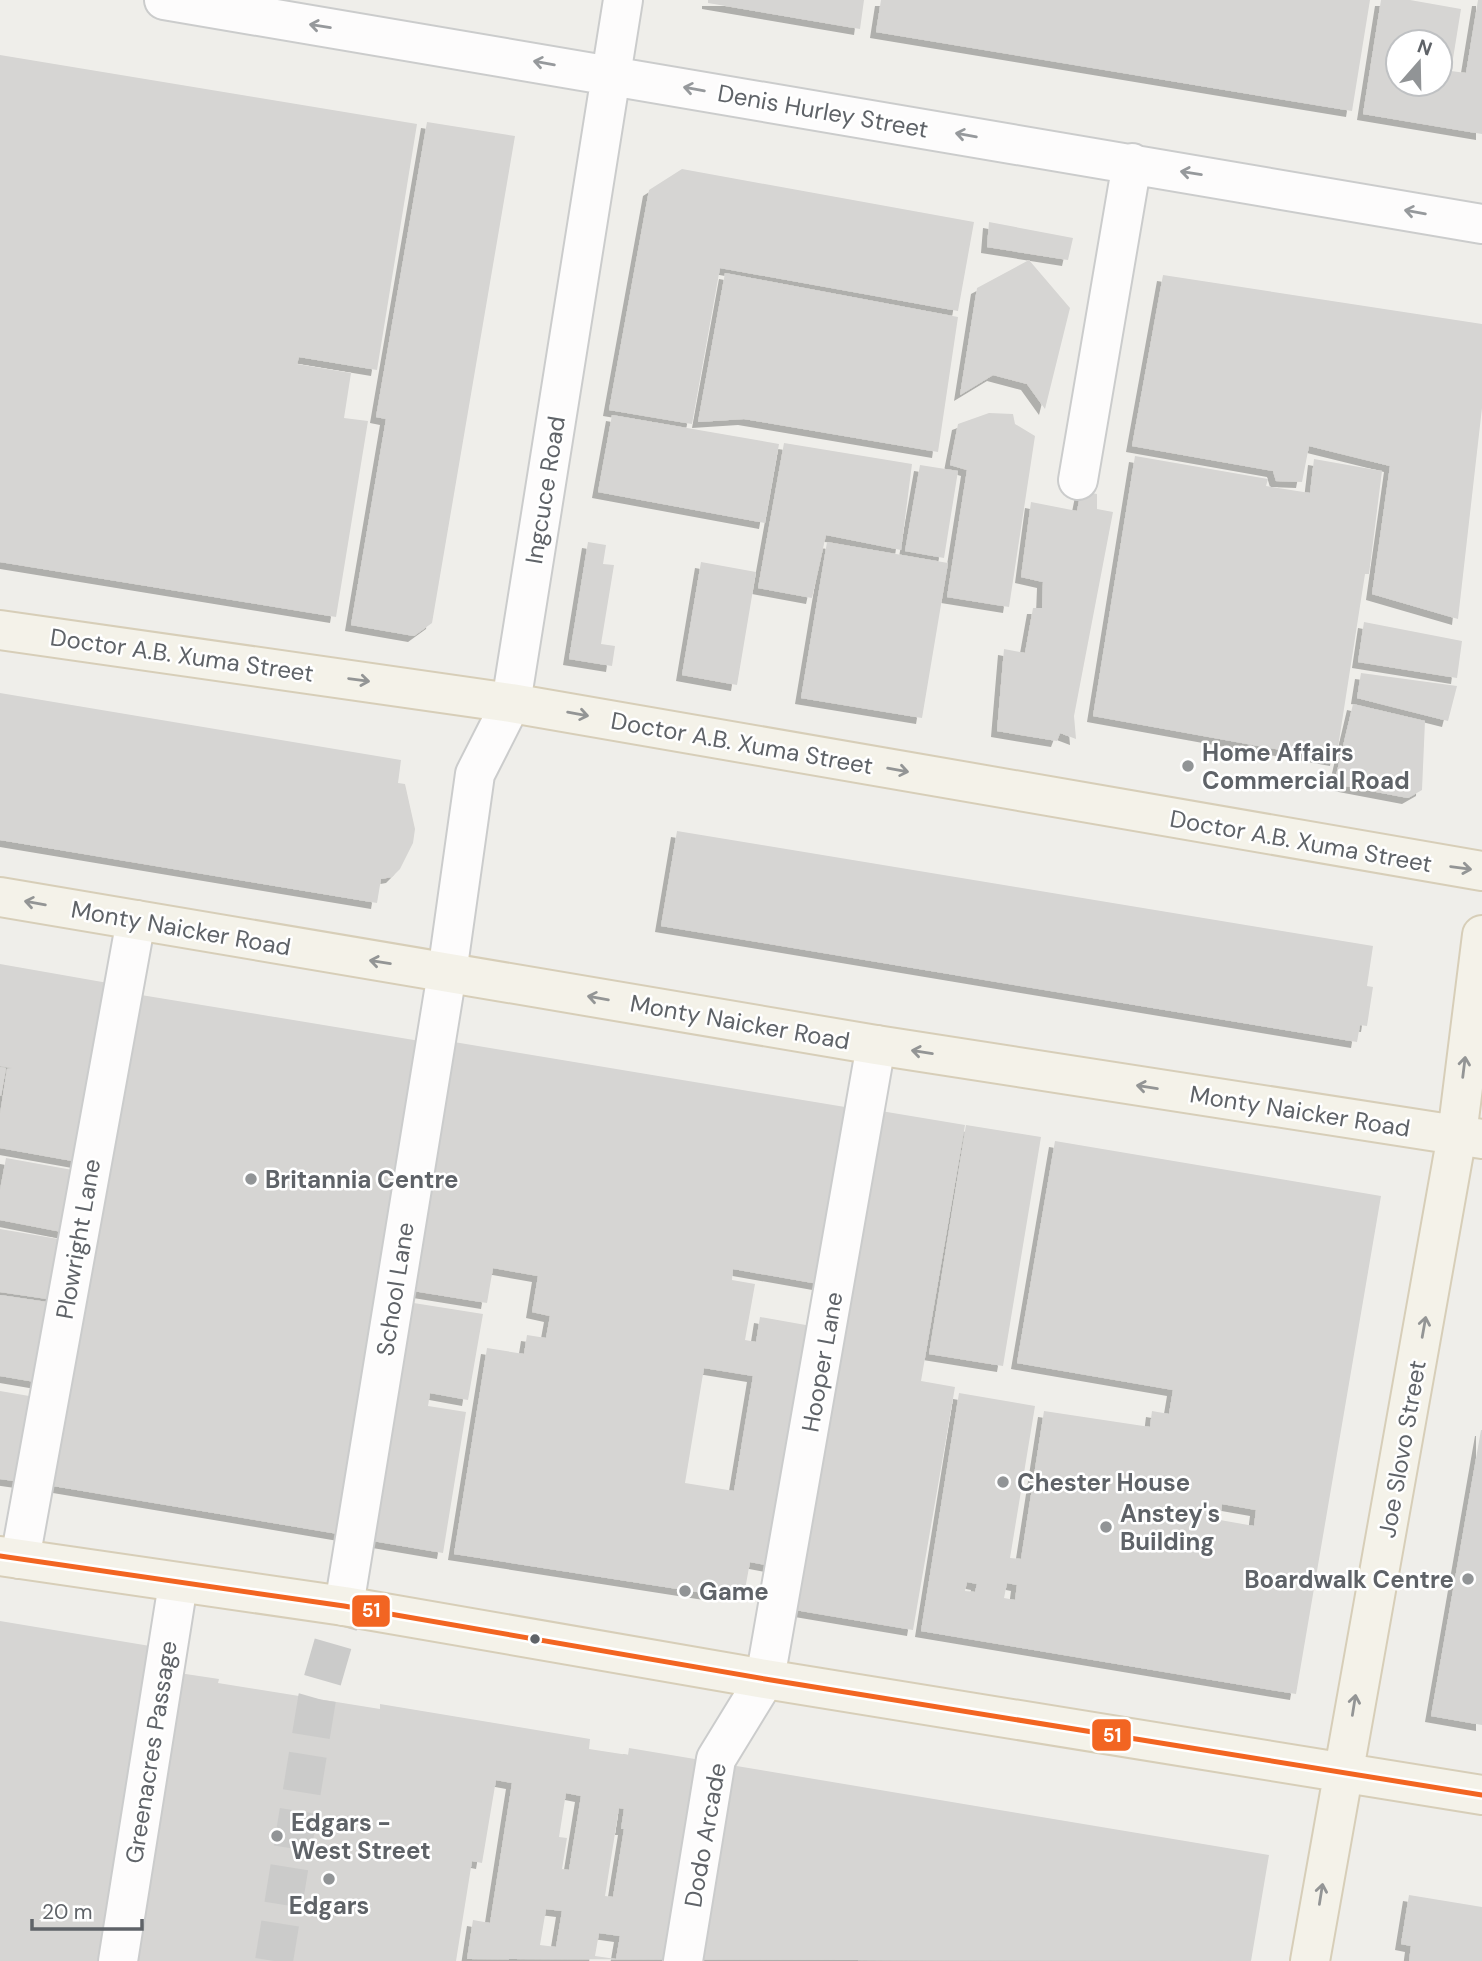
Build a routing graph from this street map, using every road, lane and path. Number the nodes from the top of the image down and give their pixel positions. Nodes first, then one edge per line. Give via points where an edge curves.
1 (164, 0) edge
2 (623, 0) edge
3 (611, 75) junction
4 (1132, 163) junction
5 (1482, 223) edge
6 (1078, 480) dead end
7 (0, 630) edge
8 (510, 703) junction
9 (1482, 872) edge
10 (0, 897) edge
11 (135, 920) junction
12 (1482, 934) edge
13 (447, 973) junction
14 (876, 1045) junction
15 (1469, 1137) edge
16 (10, 1558) edge
17 (178, 1584) junction
18 (344, 1606) junction
19 (765, 1679) junction
20 (1343, 1772) junction
21 (1482, 1795) edge
22 (118, 1961) edge
23 (683, 1961) edge
24 (1310, 1961) edge

3 -> 1 street, Denis Hurley Street
2 - 3 street, Ingcuce Road
4 -> 3 street, Denis Hurley Street
3 - 8 street, Ingcuce Road
5 -> 4 street, Denis Hurley Street
4 - 6 street
7 -> 8 main road, Doctor A.B. Xuma Street
8 -> 9 main road, Doctor A.B. Xuma Street
8 - 13 street, Ingcuce Road via 475,774
11 -> 10 main road, Monty Naicker Road
13 -> 11 main road, Monty Naicker Road
11 - 16 street, Plowright Lane
15 -> 12 main road, Joe Slovo Street
14 -> 13 main road, Monty Naicker Road
13 - 18 street, School Lane
15 -> 14 main road, Monty Naicker Road
14 - 19 street, Hooper Lane
20 -> 15 main road, Joe Slovo Street
16 - 17 main road
17 - 18 main road
17 - 22 street, Greenacres Passage
18 - 19 main road
19 - 20 main road
19 - 23 street, Dodo Arcade via 716,1759
20 - 21 main road
24 -> 20 main road, Joe Slovo Street

